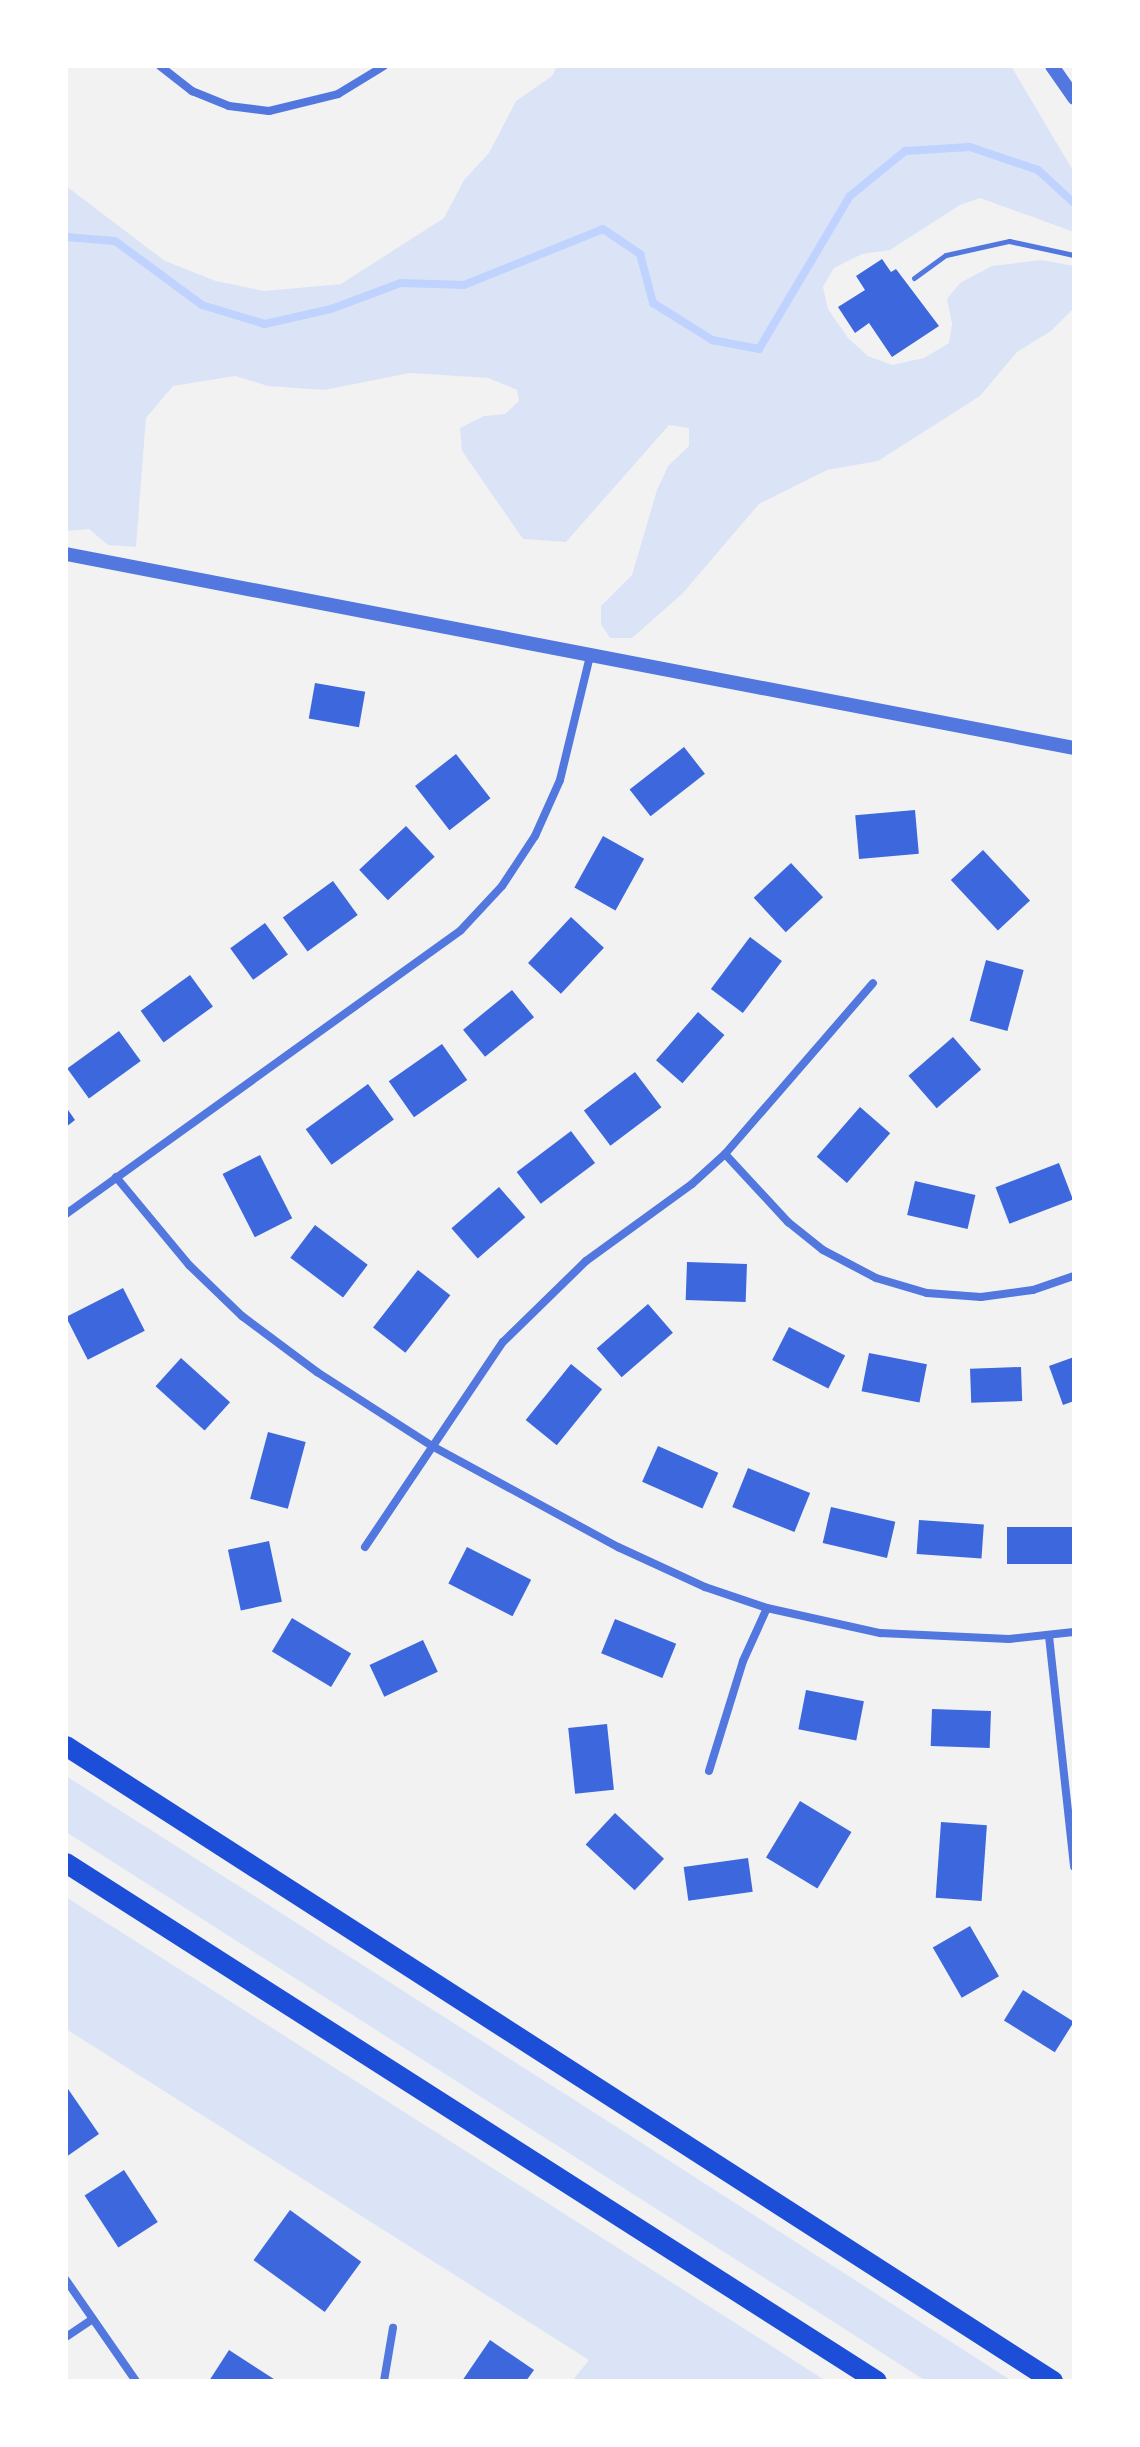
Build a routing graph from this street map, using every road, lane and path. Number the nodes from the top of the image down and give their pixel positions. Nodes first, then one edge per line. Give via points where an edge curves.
1 (160, 66) edge
2 (384, 66) edge
3 (1052, 66) edge
4 (1074, 98) edge
5 (1074, 255) edge
6 (914, 278) dead end
7 (66, 554) edge
8 (590, 656) junction
9 (1074, 748) edge
10 (873, 983) dead end
11 (725, 1154) junction
12 (116, 1177) junction
13 (66, 1214) edge
14 (1074, 1276) edge
15 (432, 1446) junction
16 (365, 1547) dead end
17 (767, 1608) junction
18 (1074, 1632) edge
19 (1049, 1636) junction
20 (66, 1746) edge
21 (709, 1771) dead end
22 (66, 1863) edge
23 (1074, 1867) edge
24 (66, 2280) edge
25 (93, 2319) junction
26 (393, 2328) dead end
27 (66, 2337) edge
28 (136, 2381) edge
29 (384, 2381) edge
30 (877, 2381) edge
31 (1053, 2381) edge

1 - 2 street via 192,91 269,111 338,94
3 - 4 street
5 - 6 lane via 1009,241 946,255
7 - 8 street
8 - 9 street
8 - 12 street via 560,780 535,836 502,886 430,955
10 - 11 street
11 - 14 street via 788,1222 823,1250 876,1278 927,1293 981,1297 1033,1290
11 - 15 street via 547,1295 503,1342
12 - 13 street
12 - 15 street via 189,1265 242,1316
15 - 16 street
15 - 17 street via 618,1547
17 - 19 street via 880,1633 955,1639
17 - 21 street via 743,1661
18 - 19 street
19 - 23 street
20 - 31 highway
22 - 30 highway
24 - 25 street
25 - 27 street
25 - 28 street
26 - 29 street

